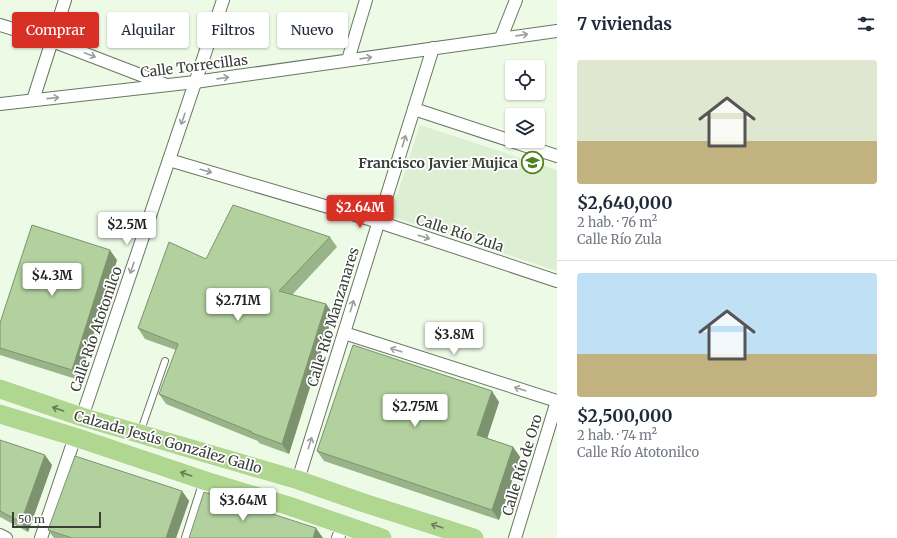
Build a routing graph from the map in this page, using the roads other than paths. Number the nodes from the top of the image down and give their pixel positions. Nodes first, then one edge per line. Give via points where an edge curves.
1 (65, 0) edge
2 (223, 0) edge
3 (366, 0) edge
4 (516, 0) edge
5 (61, 12) edge
6 (0, 25) edge
7 (12, 29) edge
8 (557, 31) edge
9 (502, 38) junction
10 (50, 48) edge
11 (70, 48) edge
12 (433, 48) junction
13 (348, 60) junction
14 (196, 82) junction
15 (167, 85) junction
16 (32, 100) junction
17 (0, 104) edge
18 (414, 109) junction
19 (557, 156) edge
20 (169, 160) junction
21 (379, 222) junction
22 (557, 281) edge
23 (344, 333) junction
24 (165, 361) dead end
25 (0, 390) edge
26 (557, 401) edge
27 (0, 414) edge
28 (82, 417) junction
29 (140, 434) junction
30 (75, 437) junction
31 (298, 480) junction
32 (206, 481) junction
33 (364, 503) junction
34 (290, 506) junction
35 (340, 532) edge
36 (0, 535) edge
37 (6, 538) edge
38 (41, 538) edge
39 (188, 538) edge
40 (382, 538) edge
41 (474, 538) edge
42 (515, 538) edge

1 - 5 street
2 - 14 street, Calle Río Atotonilco
3 - 13 street
4 - 9 street
6 - 7 street
9 -> 8 street, Calle Torrecillas
9 - 12 street, Calle Torrecillas
10 - 16 street
11 -> 15 street
13 -> 12 street, Calle Torrecillas
12 - 18 street, Calle Río Manzanares
14 -> 13 street, Calle Torrecillas
14 - 15 street, Calle Torrecillas
14 -> 20 street, Calle Río Atotonilco
16 -> 15 street, Calle Torrecillas
16 - 17 street, Calle Torrecillas
18 - 19 street
21 -> 18 street, Calle Río Manzanares
20 -> 21 street, Calle Río Zula
20 -> 28 street, Calle Río Atotonilco
21 -> 22 street, Calle Río Zula
23 -> 21 street, Calle Río Manzanares
26 -> 23 street
31 -> 23 street, Calle Río Manzanares
24 - 29 lane
28 -> 25 main road, Calzada Jesús González Gallo
26 - 42 street, Calle Río de Oro
27 - 30 main road, Calzada Jesús González Gallo
28 - 29 main road, Calzada Jesús González Gallo
29 - 31 main road, Calzada Jesús González Gallo
32 -> 30 main road, Calzada Jesús González Gallo
30 - 38 street
31 - 33 main road, Calzada Jesús González Gallo
32 - 34 main road, Calzada Jesús González Gallo
32 - 39 street
33 - 34 main road
41 -> 33 main road, Calzada Jesús González Gallo
34 - 35 main road, Calzada Jesús González Gallo
35 - 40 main road, Calzada Jesús González Gallo
36 - 37 street

